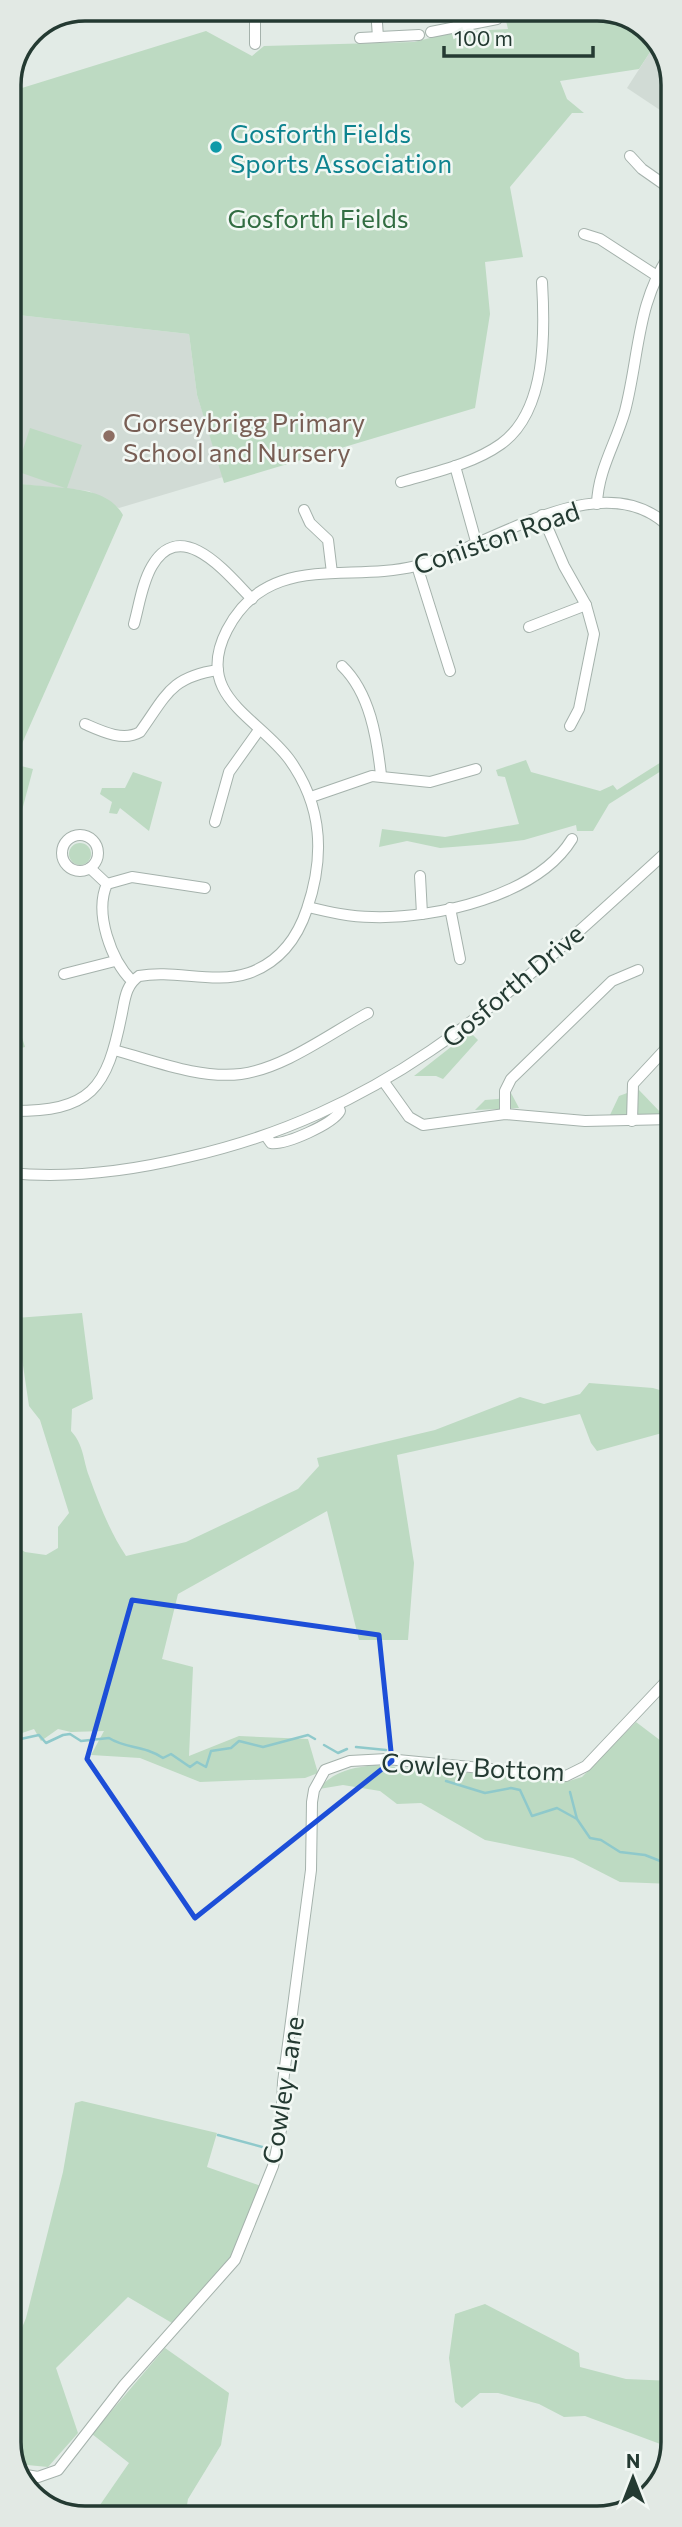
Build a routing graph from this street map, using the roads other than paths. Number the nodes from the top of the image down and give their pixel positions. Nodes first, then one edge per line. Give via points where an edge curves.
1 (256, 21) edge
2 (376, 21) edge
3 (458, 21) edge
4 (492, 21) edge
5 (458, 26) junction
6 (431, 32) dead end
7 (419, 35) dead end
8 (377, 37) junction
9 (360, 38) dead end
10 (255, 44) dead end
11 (630, 156) dead end
12 (661, 182) edge
13 (584, 234) dead end
14 (661, 272) edge
15 (657, 276) junction
16 (542, 282) dead end
17 (455, 466) junction
18 (401, 482) dead end
19 (597, 504) junction
20 (304, 510) dead end
21 (542, 515) junction
22 (661, 523) edge
23 (477, 545) junction
24 (417, 566) junction
25 (332, 573) junction
26 (252, 599) junction
27 (586, 605) junction
28 (134, 624) dead end
29 (529, 626) dead end
30 (342, 666) dead end
31 (218, 670) junction
32 (450, 671) dead end
33 (85, 724) dead end
34 (570, 726) dead end
35 (259, 730) junction
36 (476, 769) dead end
37 (381, 775) junction
38 (311, 797) junction
39 (215, 822) dead end
40 (572, 839) dead end
41 (661, 856) edge
42 (90, 868) dead end
43 (420, 876) dead end
44 (107, 884) junction
45 (205, 888) dead end
46 (308, 907) junction
47 (450, 908) junction
48 (422, 914) junction
49 (460, 959) dead end
50 (115, 961) junction
51 (638, 970) dead end
52 (65, 974) dead end
53 (132, 981) junction
54 (368, 1013) dead end
55 (114, 1050) junction
56 (661, 1054) edge
57 (384, 1082) junction
58 (21, 1110) edge
59 (505, 1114) junction
60 (661, 1120) edge
61 (632, 1121) junction
62 (21, 1173) edge
63 (661, 1687) edge
64 (365, 1760) joint
65 (31, 2476) edge

1 - 10 street
2 - 8 street
3 - 5 street
4 - 5 street
5 - 6 street
7 - 8 street
8 - 9 street
11 - 12 street
13 - 15 street via 600,239
14 - 15 street
15 - 19 street via 643,309 625,409 598,479
16 - 17 street via 538,368 526,415 501,444
17 - 18 street
17 - 23 street
19 - 21 street, Coniston Road
19 - 22 street, Coniston Road via 622,504
20 - 25 street via 328,540
21 - 23 street, Coniston Road
21 - 27 street
23 - 24 street, Coniston Road
24 - 25 street, Coniston Road
24 - 32 street
25 - 26 street, Coniston Road via 283,579
26 - 28 street via 206,554 181,547 164,553 152,565
26 - 31 street, Coniston Road via 226,632
27 - 29 street
27 - 34 street via 593,649 579,709
30 - 37 street via 365,702
31 - 33 street via 179,681 133,736 110,734
31 - 35 street via 232,704
35 - 38 street via 288,757
35 - 39 street via 229,772
36 - 37 street via 430,782
37 - 38 street
38 - 46 street via 320,838
40 - 47 street via 562,855 526,882
41 - 57 street, Gosforth Drive via 478,1018
42 - 44 street
43 - 48 street
44 - 45 street via 132,877
44 - 50 street via 104,911
46 - 48 street via 370,918
46 - 53 street via 282,954 260,969 230,977 150,974
47 - 48 street
47 - 49 street
50 - 52 street
50 - 53 street
51 - 59 street via 611,981 511,1079 505,1091
53 - 55 street
54 - 55 street via 282,1060 240,1074 177,1068
55 - 58 street via 103,1079 76,1102
56 - 61 street via 633,1084
57 - 59 street via 409,1117 423,1125
57 - 62 street, Gosforth Drive via 267,1136 210,1152 130,1169
59 - 61 street
60 - 61 street
63 - 64 street, Cowley Bottom via 581,1770 566,1776
64 - 65 street, Cowley Lane via 325,1770 314,1790 311,1870 283,2082 281,2130 273,2166 235,2260 124,2385 58,2470

